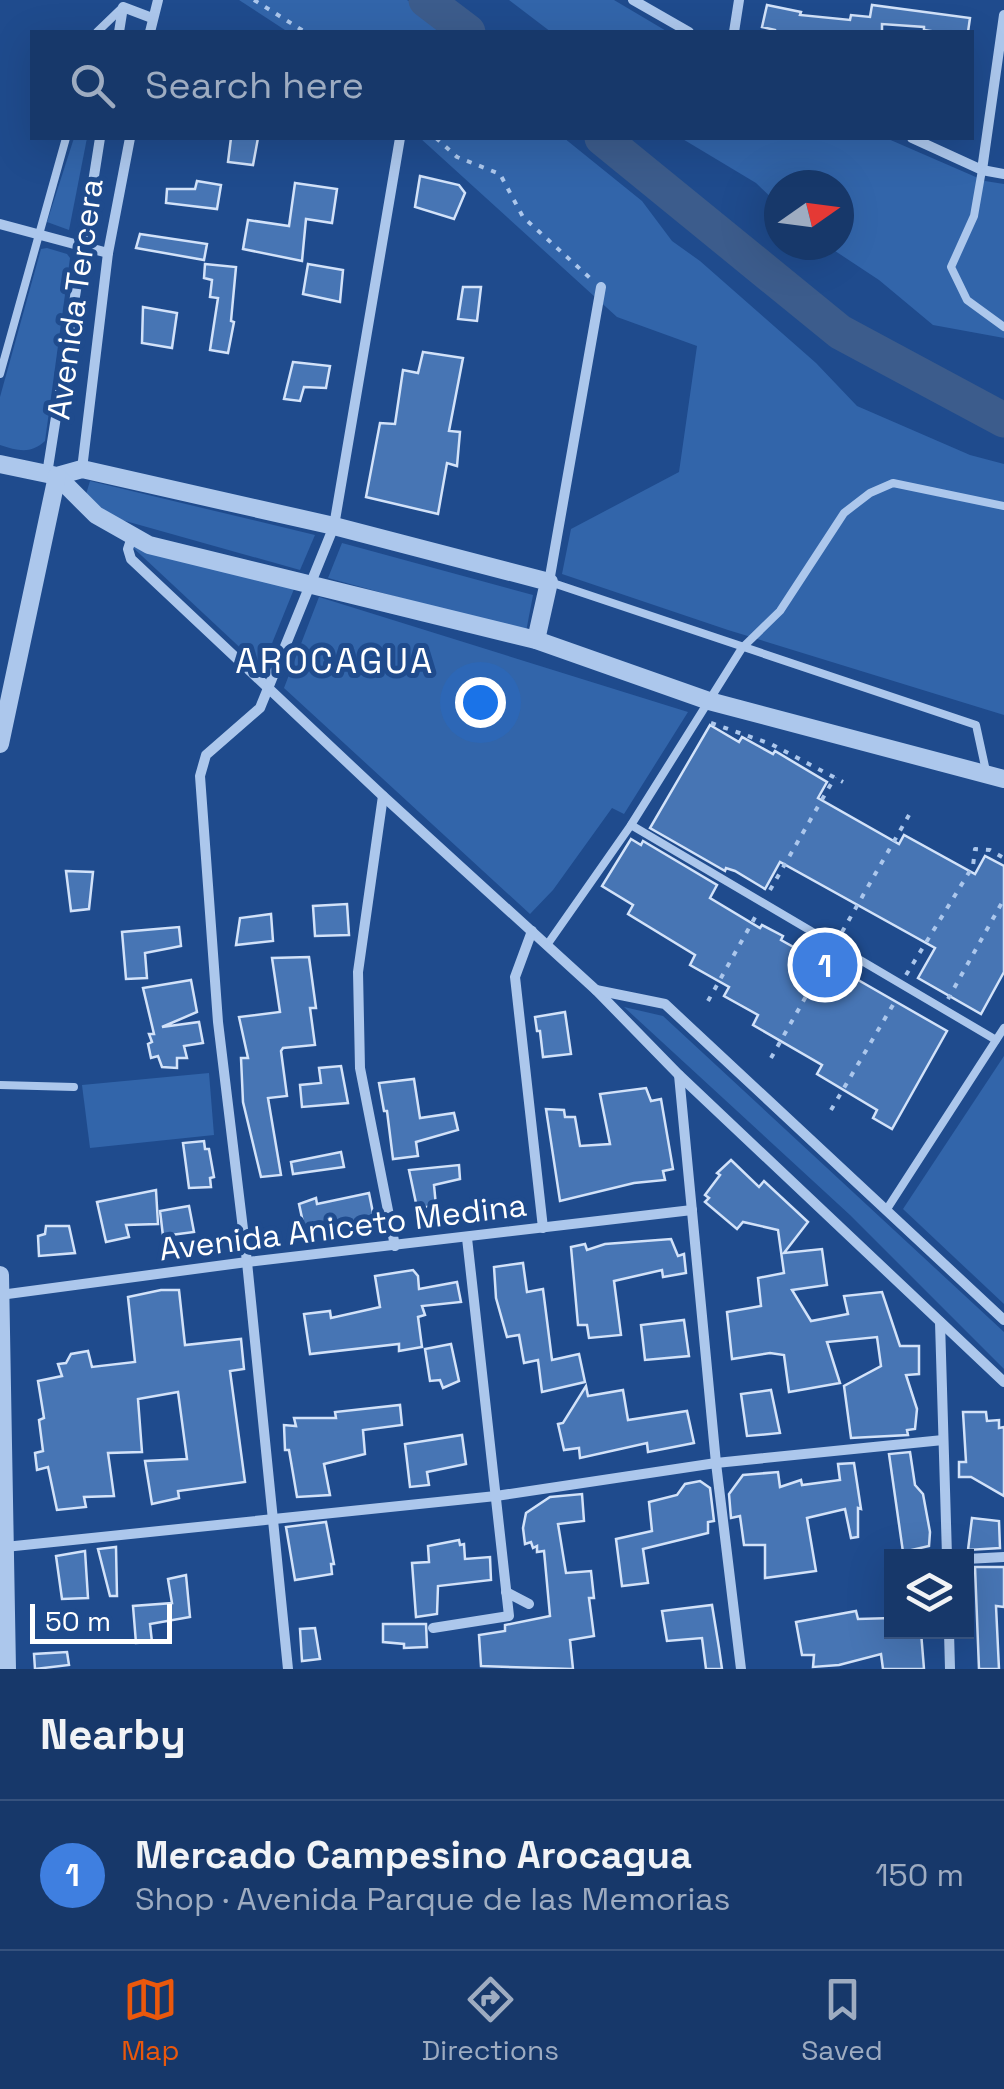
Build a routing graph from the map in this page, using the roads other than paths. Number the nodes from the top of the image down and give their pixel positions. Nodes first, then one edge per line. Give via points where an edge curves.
1 (158, 0) edge
2 (633, 0) edge
3 (739, 0) edge
4 (123, 8) junction
5 (1004, 15) edge
6 (152, 18) junction
7 (100, 30) edge
8 (119, 30) edge
9 (150, 30) edge
10 (686, 30) edge
11 (734, 30) edge
12 (65, 140) edge
13 (100, 140) edge
14 (130, 140) edge
15 (400, 140) edge
16 (916, 140) edge
17 (982, 170) junction
18 (1004, 174) edge
19 (0, 224) edge
20 (39, 235) junction
21 (81, 245) junction
22 (108, 253) junction
23 (601, 288) road end
24 (1004, 326) edge
25 (0, 374) edge
26 (0, 464) edge
27 (82, 469) junction
28 (52, 475) junction
29 (1004, 506) edge
30 (334, 526) junction
31 (132, 536) junction
32 (548, 582) junction
33 (310, 584) junction
34 (536, 640) junction
35 (742, 648) junction
36 (268, 686) junction
37 (708, 700) junction
38 (0, 744) edge
39 (996, 777) edge
40 (382, 796) junction
41 (630, 824) junction
42 (532, 930) junction
43 (547, 945) junction
44 (596, 990) junction
45 (1004, 1028) edge
46 (996, 1040) junction
47 (679, 1075) junction
48 (0, 1085) edge
49 (74, 1087) dead end
50 (887, 1209) junction
51 (692, 1210) junction
52 (543, 1228) junction
53 (467, 1238) junction
54 (395, 1246) junction
55 (247, 1262) junction
56 (0, 1275) edge
57 (0, 1295) edge
58 (1004, 1320) edge
59 (940, 1322) junction
60 (1004, 1382) edge
61 (944, 1440) junction
62 (716, 1463) junction
63 (496, 1496) junction
64 (273, 1517) junction
65 (6, 1547) junction
66 (947, 1549) edge
67 (974, 1558) edge
68 (1004, 1558) edge
69 (506, 1592) junction
70 (529, 1604) dead end
71 (4, 1609) edge
72 (433, 1628) dead end
73 (949, 1639) edge
74 (7, 1669) edge
75 (288, 1669) edge
76 (741, 1669) edge
77 (950, 1669) edge

1 - 6 street
2 - 10 street
3 - 11 street
4 - 6 street
4 - 7 lane
4 - 8 street
5 - 17 street
6 - 9 street
12 - 20 lane
13 - 21 street, Avenida Tercera
14 - 22 street, Avenida Tercera
15 - 30 street
16 - 17 street
17 - 18 street
17 - 24 lane via 974,216 951,267 967,300
19 - 20 street
20 - 21 street
20 - 25 lane
21 - 22 street
21 - 28 street, Avenida Tercera
22 - 27 street, Avenida Tercera
23 - 32 street
26 - 28 street
27 - 28 street
27 - 30 street
28 - 31 street via 96,515
28 - 38 street, Avenida Tercera
29 - 35 lane via 893,483 870,493 844,513 780,611
30 - 32 street
30 - 33 street
31 - 33 street
31 - 36 street via 131,559
32 - 34 street
32 - 35 lane
33 - 34 street
33 - 36 street
34 - 37 street
35 - 37 lane
35 - 39 lane via 976,725
36 - 40 street
36 - 55 street via 260,708 206,756 200,776 218,1022
37 - 39 street
37 - 41 lane
40 - 42 street
40 - 54 street via 358,972 360,1068
41 - 43 lane
41 - 46 lane
42 - 43 street
42 - 52 street via 515,977
43 - 44 street
44 - 47 street
44 - 50 street via 665,1004
45 - 46 lane
46 - 50 lane
47 - 51 street
47 - 59 street
48 - 49 lane
50 - 58 street
51 - 52 street, Avenida Aniceto Medina
51 - 62 street
52 - 53 street, Avenida Aniceto Medina
53 - 54 street, Avenida Aniceto Medina
53 - 63 street
54 - 55 street, Avenida Aniceto Medina
55 - 57 street, Avenida Aniceto Medina
55 - 64 street
56 - 57 street
57 - 65 street
59 - 60 street
59 - 61 street
61 - 62 street
61 - 66 street
62 - 63 street
62 - 76 street
63 - 64 street
63 - 69 street
64 - 65 street
64 - 75 street
65 - 71 street
67 - 68 street
69 - 70 street
69 - 72 street via 510,1616
71 - 74 street
73 - 77 street

